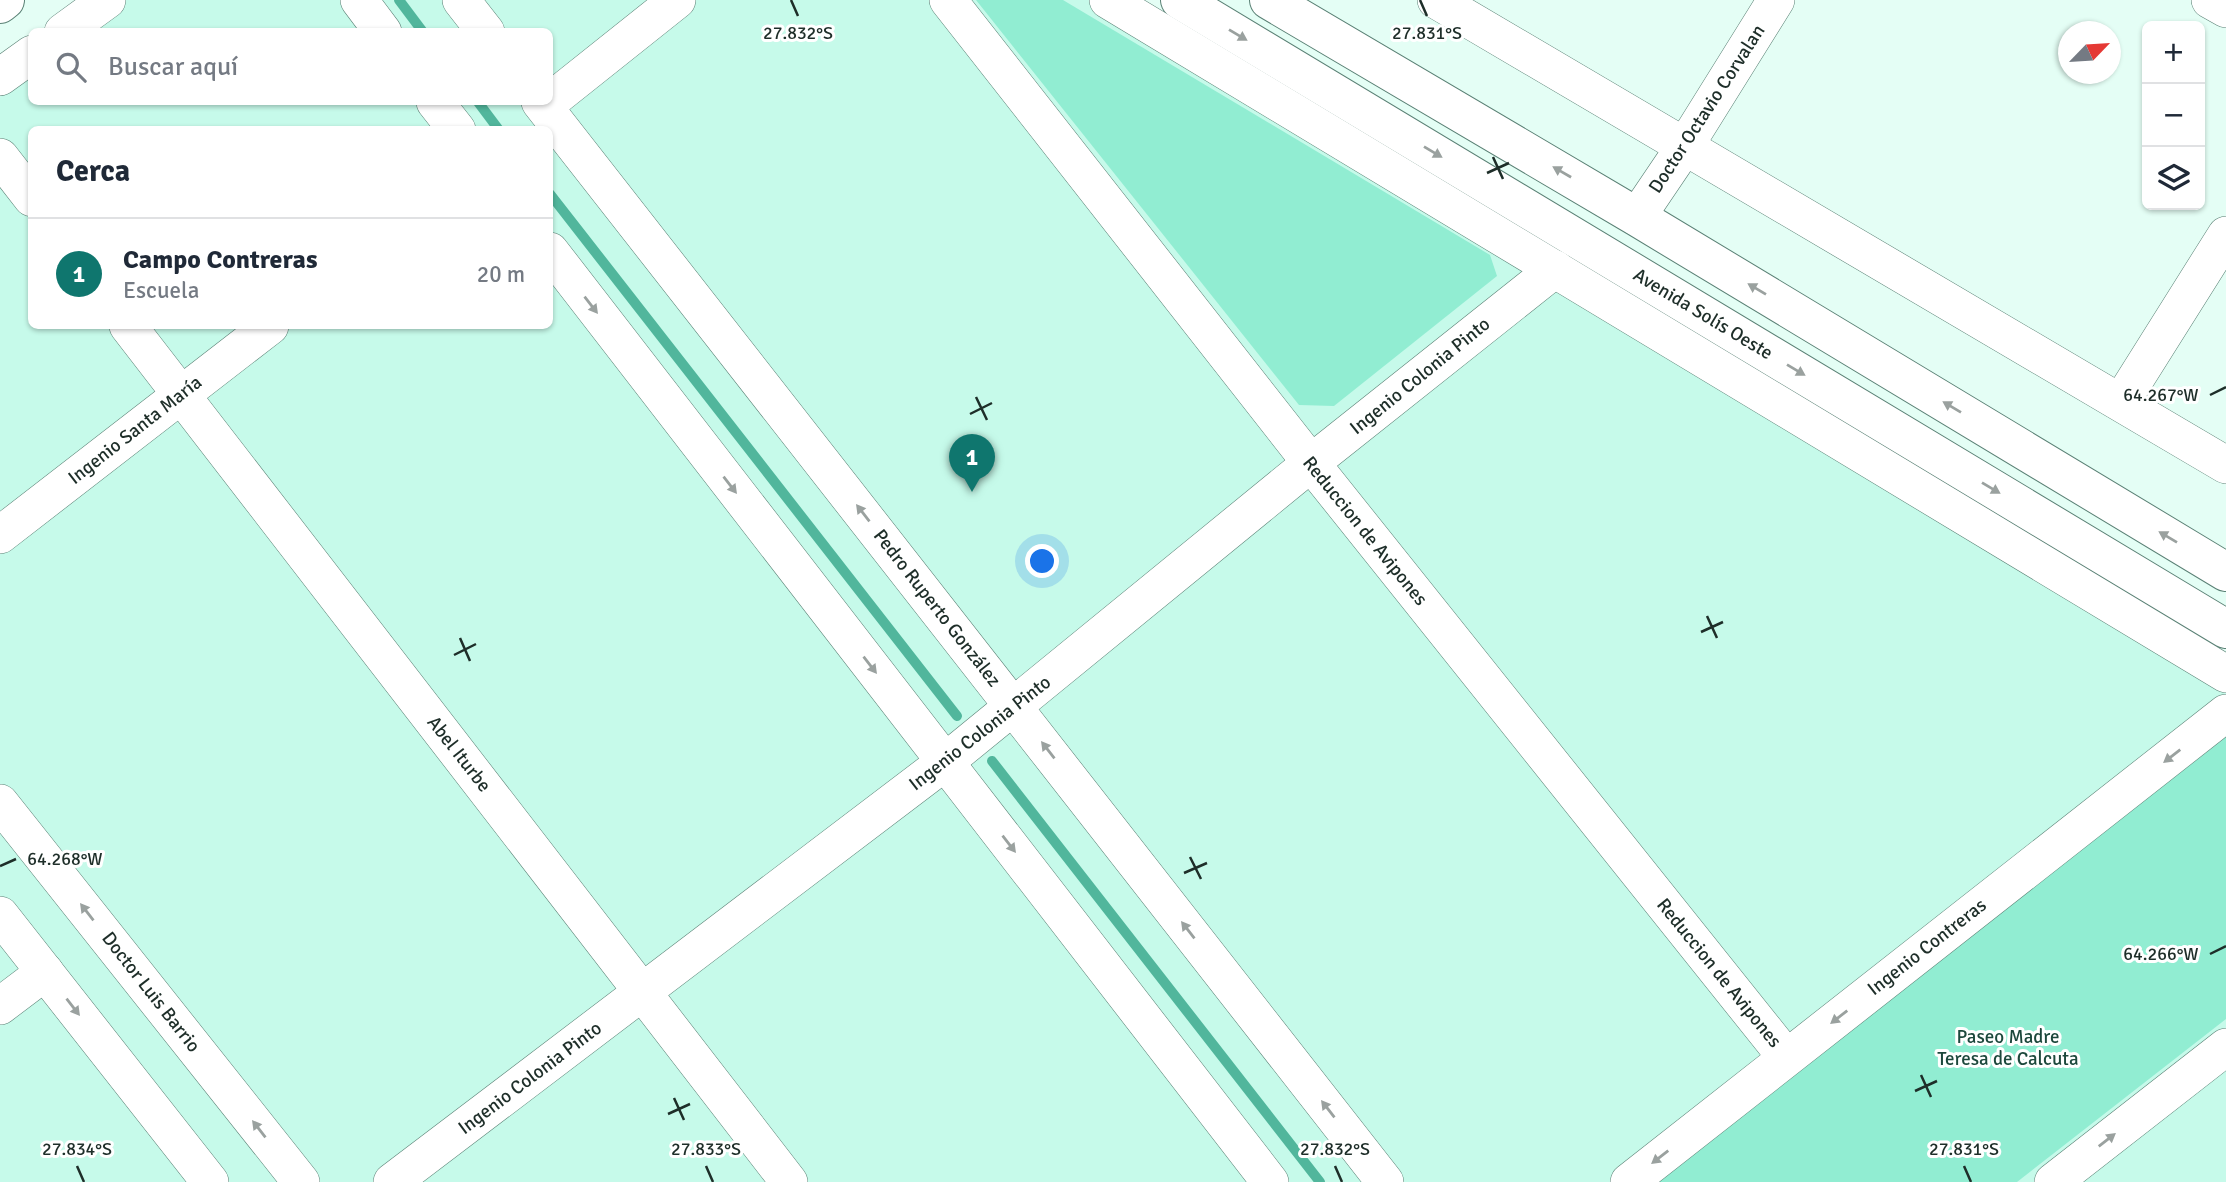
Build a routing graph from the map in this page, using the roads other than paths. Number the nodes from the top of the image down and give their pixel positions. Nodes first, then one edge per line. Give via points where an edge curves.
1 (5, 0) edge
2 (107, 0) edge
3 (359, 0) edge
4 (461, 0) edge
5 (677, 0) edge
6 (948, 0) edge
7 (1108, 0) edge
8 (1180, 0) edge
9 (1269, 0) edge
10 (1436, 0) edge
11 (1776, 0) edge
12 (2210, 0) edge
13 (0, 4) edge
14 (2226, 9) edge
15 (68, 28) edge
16 (380, 28) edge
17 (483, 28) edge
18 (28, 57) edge
19 (0, 77) edge
20 (553, 96) edge
21 (437, 105) edge
22 (543, 105) edge
23 (454, 126) edge
24 (1685, 146) junction
25 (0, 157) edge
26 (28, 193) edge
27 (1637, 217) junction
28 (2226, 235) edge
29 (553, 255) edge
30 (1555, 269) junction
31 (130, 329) edge
32 (266, 329) edge
33 (181, 395) junction
34 (2121, 402) junction
35 (1311, 463) junction
36 (2226, 465) edge
37 (0, 535) edge
38 (2226, 572) edge
39 (2226, 629) edge
40 (2226, 674) edge
41 (1014, 707) junction
42 (2226, 713) edge
43 (945, 762) junction
44 (0, 803) edge
45 (0, 915) edge
46 (45, 971) junction
47 (643, 991) junction
48 (0, 1006) edge
49 (2226, 1047) edge
50 (1786, 1058) junction
51 (210, 1182) edge
52 (302, 1182) edge
53 (392, 1182) edge
54 (789, 1182) edge
55 (1270, 1182) edge
56 (1385, 1182) edge
57 (1629, 1182) edge
58 (2053, 1182) edge

1 - 13 main road
2 - 15 street
3 - 16 street
4 - 17 street
5 - 20 street
6 - 35 street, Reduccion de Avipones
7 - 30 street
8 -> 39 main road, Avenida Solís Oeste
27 -> 9 main road
10 - 24 street
11 - 24 street, Doctor Octavio Corvalan
12 - 14 street
18 - 19 street
21 - 23 street
41 -> 22 street, Pedro Ruperto González
24 - 27 street, Doctor Octavio Corvalan
24 - 34 street
25 - 26 street
38 -> 27 main road
28 - 34 street
29 -> 43 street
30 - 35 street, Ingenio Colonia Pinto
30 - 40 street
31 - 33 street, Abel Iturbe
32 - 33 street, Ingenio Santa María
33 - 37 street, Ingenio Santa María
33 - 47 street, Abel Iturbe
34 - 36 street
35 - 41 street, Ingenio Colonia Pinto
35 - 50 street, Reduccion de Avipones
41 - 43 street, Ingenio Colonia Pinto
56 -> 41 street, Pedro Ruperto González
42 -> 50 street, Ingenio Contreras
43 - 47 street, Ingenio Colonia Pinto
43 -> 55 street
52 -> 44 street, Doctor Luis Barrio
45 - 46 street
46 - 48 street
46 -> 51 street
47 - 53 street, Ingenio Colonia Pinto
47 - 54 street, Abel Iturbe
58 -> 49 street
50 -> 57 street, Ingenio Contreras

